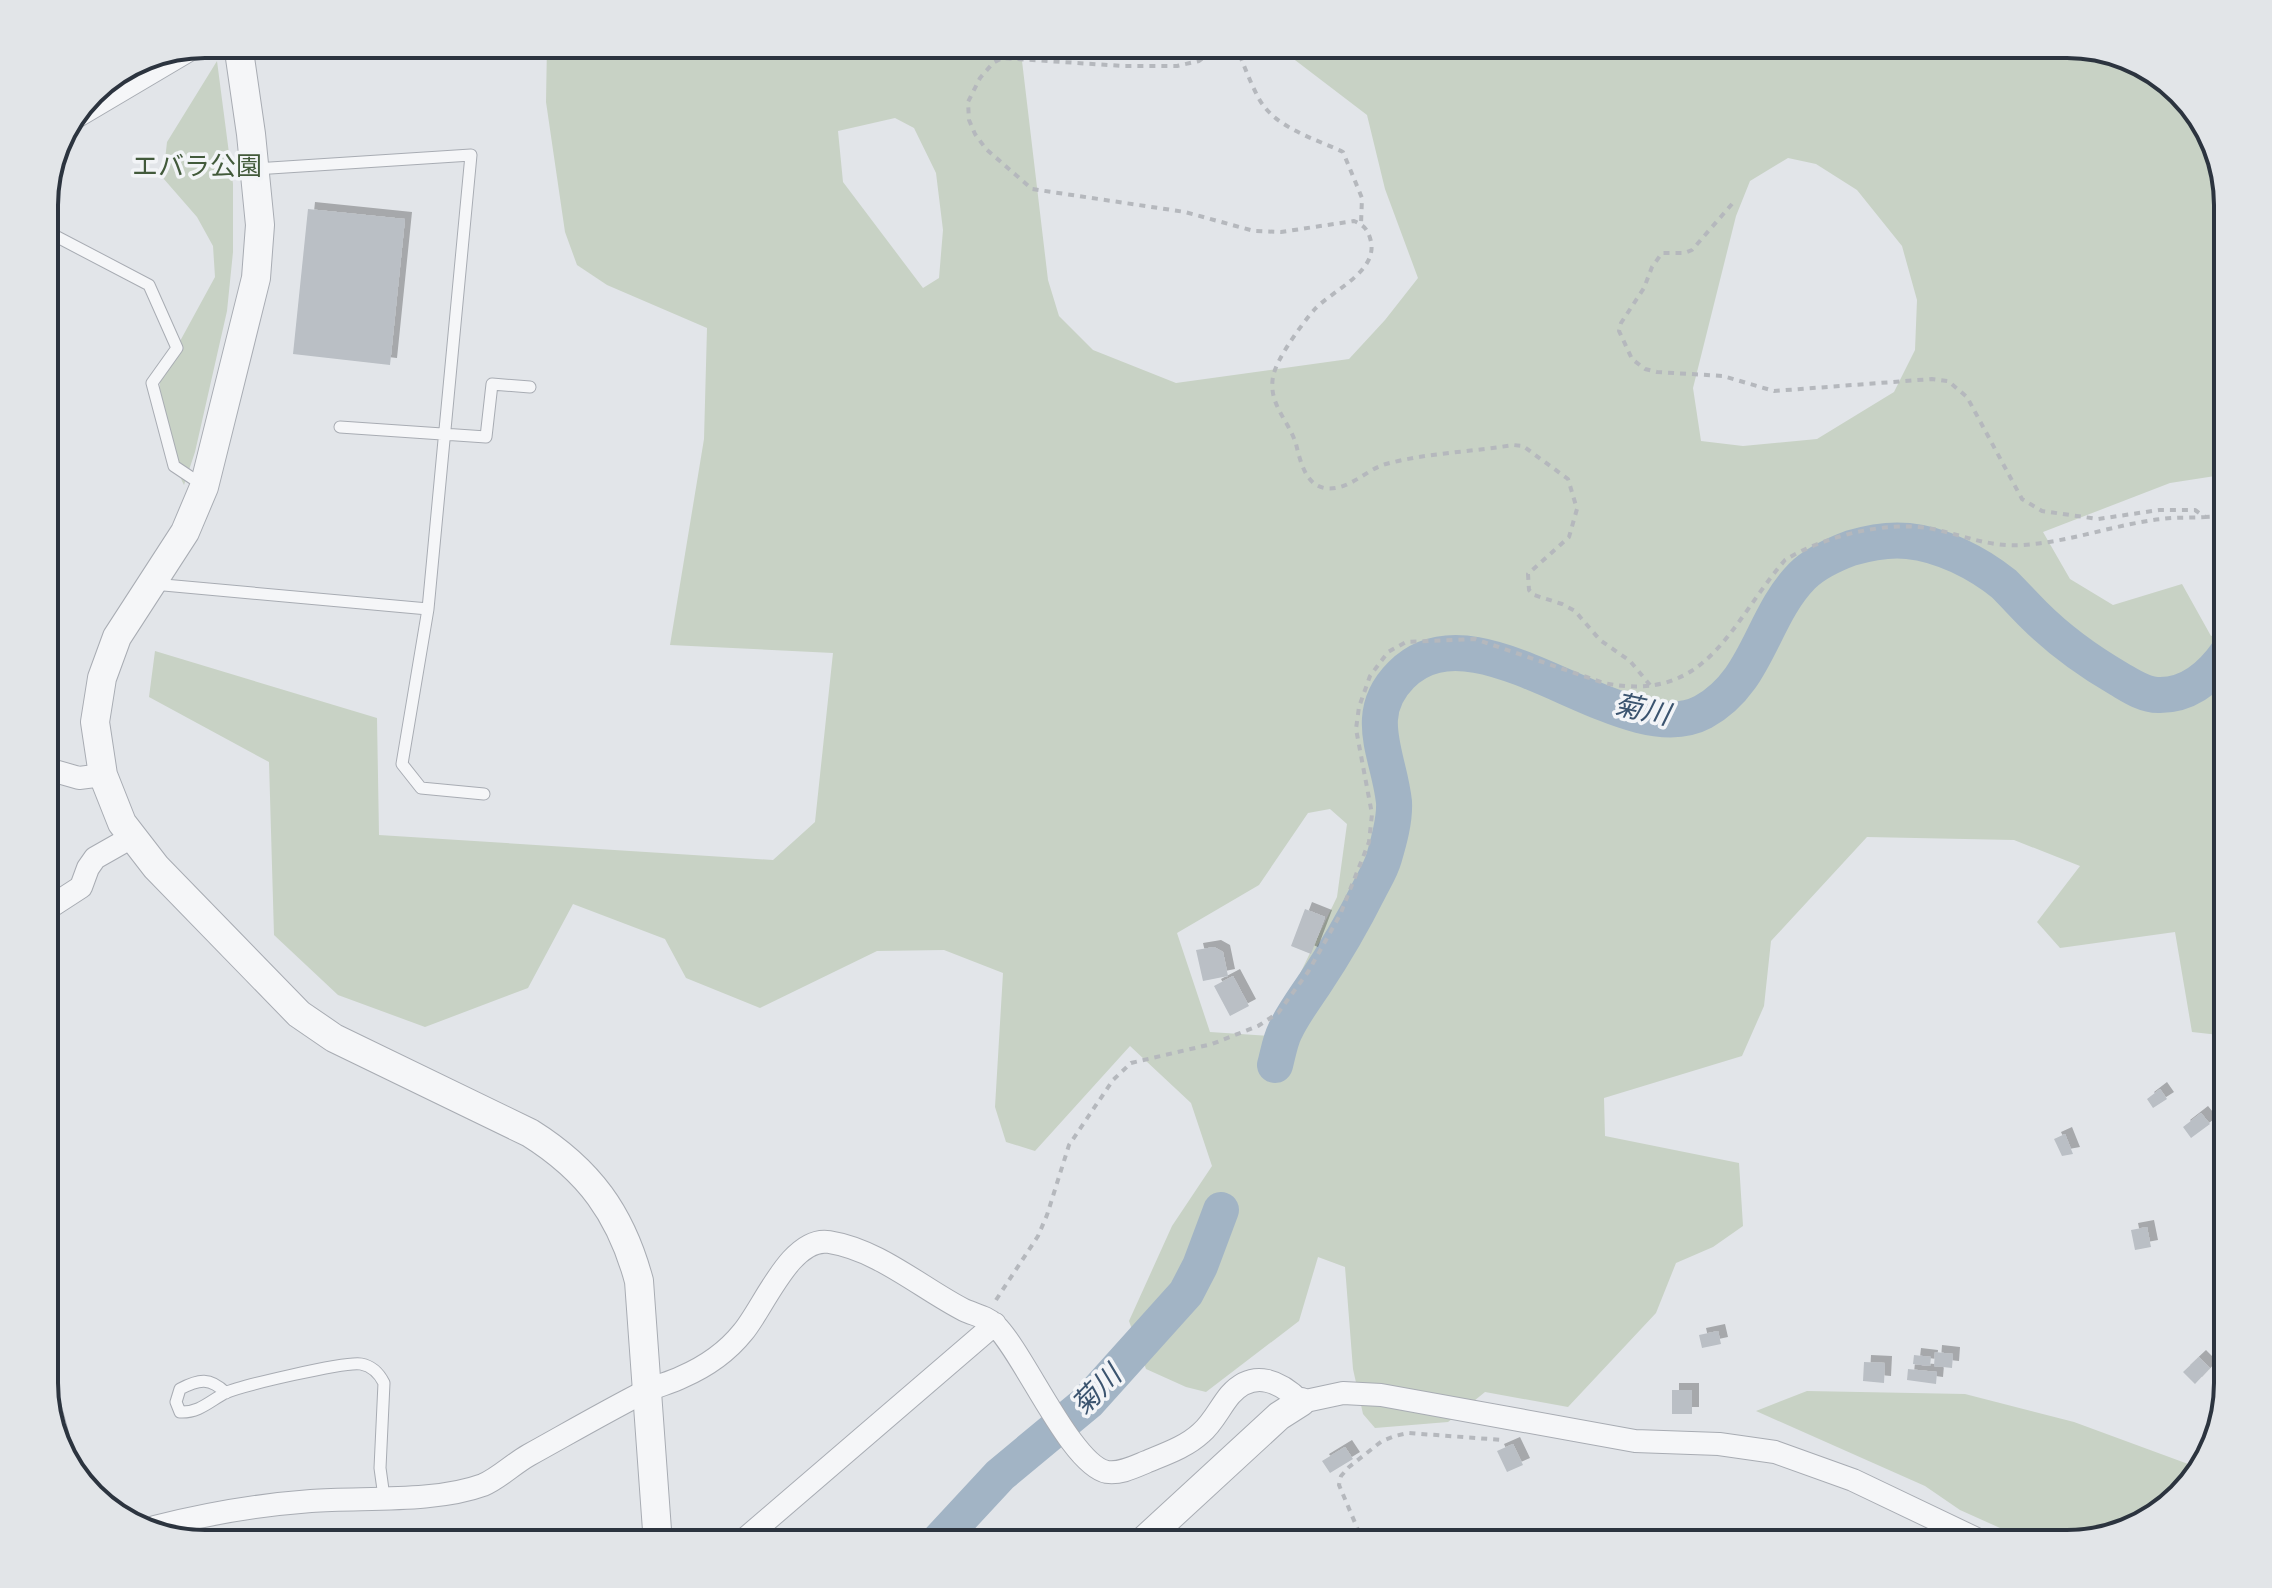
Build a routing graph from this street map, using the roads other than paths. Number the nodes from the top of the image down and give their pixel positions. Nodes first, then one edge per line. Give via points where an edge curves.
1 (238, 58) edge
2 (164, 64) edge
3 (99, 103) edge
4 (255, 169) junction
5 (58, 237) edge
6 (530, 387) dead end
7 (340, 427) dead end
8 (444, 434) junction
9 (204, 487) junction
10 (152, 584) junction
11 (428, 609) junction
12 (58, 772) edge
13 (103, 775) junction
14 (484, 794) dead end
15 (132, 837) junction
16 (58, 902) edge
17 (990, 1321) junction
18 (647, 1391) junction
19 (226, 1393) dead end
20 (1301, 1402) junction
21 (384, 1497) junction
22 (166, 1524) edge
23 (657, 1530) edge
24 (755, 1530) edge
25 (1155, 1530) edge
26 (1958, 1530) edge

1 - 4 street
2 - 3 street
4 - 8 lane via 471,155
4 - 9 street via 260,225 256,278
5 - 9 lane via 149,285 177,348 152,383 174,466
6 - 8 lane via 492,384 486,437
7 - 8 lane
8 - 11 lane
9 - 10 street via 185,532
10 - 11 lane
10 - 13 street via 117,637 102,678 95,722
11 - 14 lane via 402,764 421,788
12 - 13 street via 79,778
13 - 15 street
15 - 16 street via 95,858 81,887
15 - 18 street via 299,1014 334,1038 530,1133 588,1180 631,1250 639,1281
17 - 18 street via 871,1256 831,1242 814,1243 799,1250 743,1333 716,1358
17 - 20 street via 1014,1349 1061,1426 1098,1469 1110,1473 1188,1443 1244,1384 1275,1381
17 - 24 street
18 - 21 street via 511,1464 486,1484 448,1494
18 - 23 street
19 - 21 lane via 329,1366 370,1366 384,1383
20 - 25 street
20 - 26 street via 1343,1393 1381,1395 1635,1441 1775,1452 1853,1480
21 - 22 street via 307,1501

